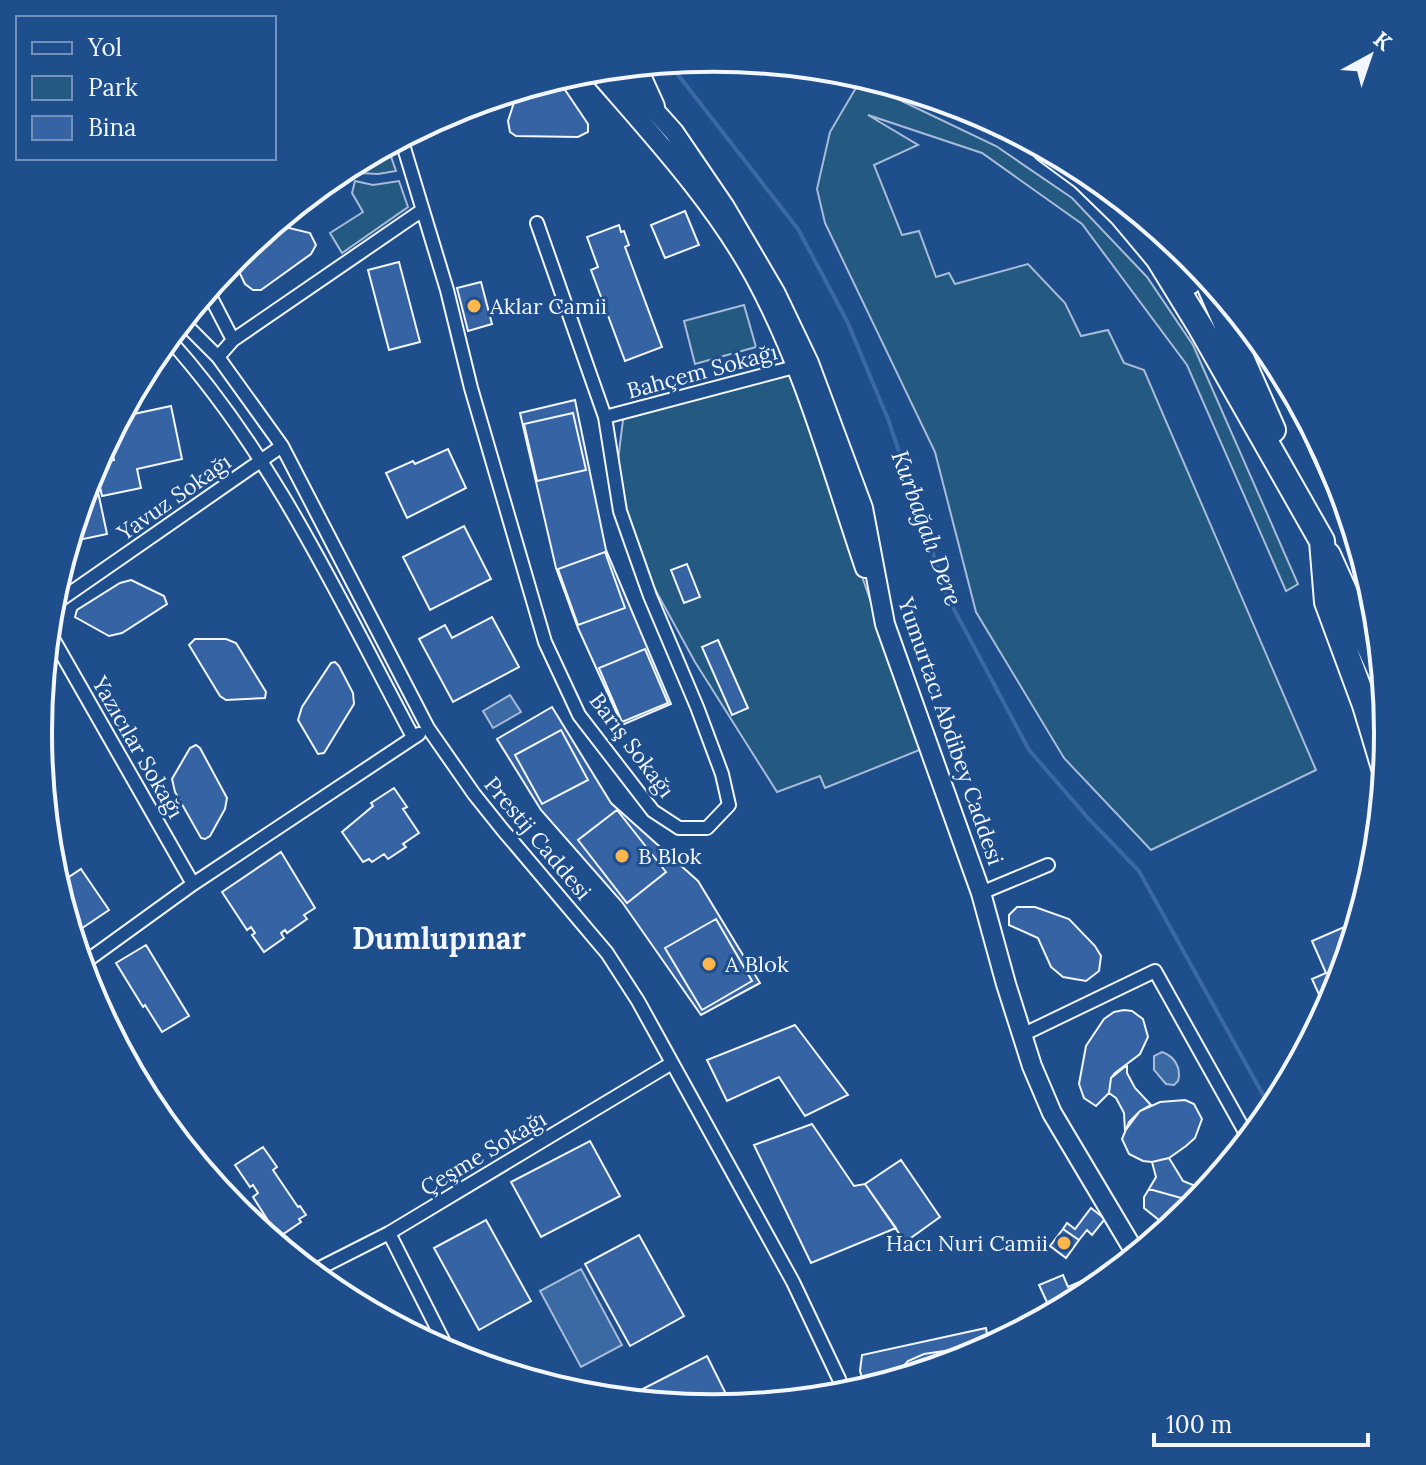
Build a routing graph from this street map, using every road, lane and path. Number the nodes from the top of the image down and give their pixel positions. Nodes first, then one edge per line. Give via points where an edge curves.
1 (638, 76) edge
2 (625, 77) edge
3 (605, 81) edge
4 (652, 107) junction
5 (404, 149) edge
6 (1117, 209) edge
7 (421, 211) junction
8 (537, 223) dead end
9 (1182, 267) edge
10 (213, 301) edge
11 (1220, 309) edge
12 (190, 329) edge
13 (233, 340) junction
14 (176, 347) edge
15 (218, 357) junction
16 (802, 365) junction
17 (605, 417) junction
18 (282, 446) junction
19 (1271, 454) junction
20 (261, 461) junction
21 (1322, 541) junction
22 (67, 595) edge
23 (1367, 642) edge
24 (58, 647) edge
25 (428, 728) junction
26 (1374, 735) edge
27 (413, 737) junction
28 (1048, 865) dead end
29 (193, 884) junction
30 (981, 893) junction
31 (92, 957) edge
32 (1022, 1035) junction
33 (672, 1063) junction
34 (1243, 1128) edge
35 (389, 1233) junction
36 (1130, 1244) edge
37 (324, 1266) edge
38 (440, 1334) edge
39 (840, 1381) edge

1 - 4 highway
2 - 4 main road, Yumurtacı Abdibey Caddesi
3 - 16 main road via 709,208 755,277
4 - 16 main road, Yumurtacı Abdibey Caddesi via 743,234 775,292
5 - 7 street, Barış Sokağı
6 - 19 highway via 1158,258
7 - 13 street
7 - 17 street, Barış Sokağı via 545,642 579,715 653,811 679,828 707,828 729,805 722,774 620,511
8 - 17 street
9 - 19 highway
10 - 13 street
11 - 21 highway
12 - 15 street, Prestij Caddesi
13 - 15 street
14 - 20 street
15 - 18 street, Prestij Caddesi
16 - 17 street, Bahçem Sokağı
16 - 30 main road, Yumurtacı Abdibey Caddesi via 863,508 885,624
18 - 20 street, Yavuz Sokağı
18 - 25 street, Prestij Caddesi
19 - 21 highway
20 - 22 street, Yavuz Sokağı
20 - 27 street
21 - 23 highway
21 - 26 highway via 1327,602
24 - 29 street, Yazıcılar Sokağı
25 - 27 street
25 - 33 street, Prestij Caddesi via 483,806 607,953
27 - 29 street
28 - 30 street
29 - 31 street
30 - 32 main road, Yumurtacı Abdibey Caddesi
32 - 34 street via 1155,971
32 - 36 main road, Yumurtacı Abdibey Caddesi via 1052,1113
33 - 35 street, Çeşme Sokağı
33 - 39 street, Prestij Caddesi via 793,1282
35 - 37 street, Çeşme Sokağı
35 - 38 street

